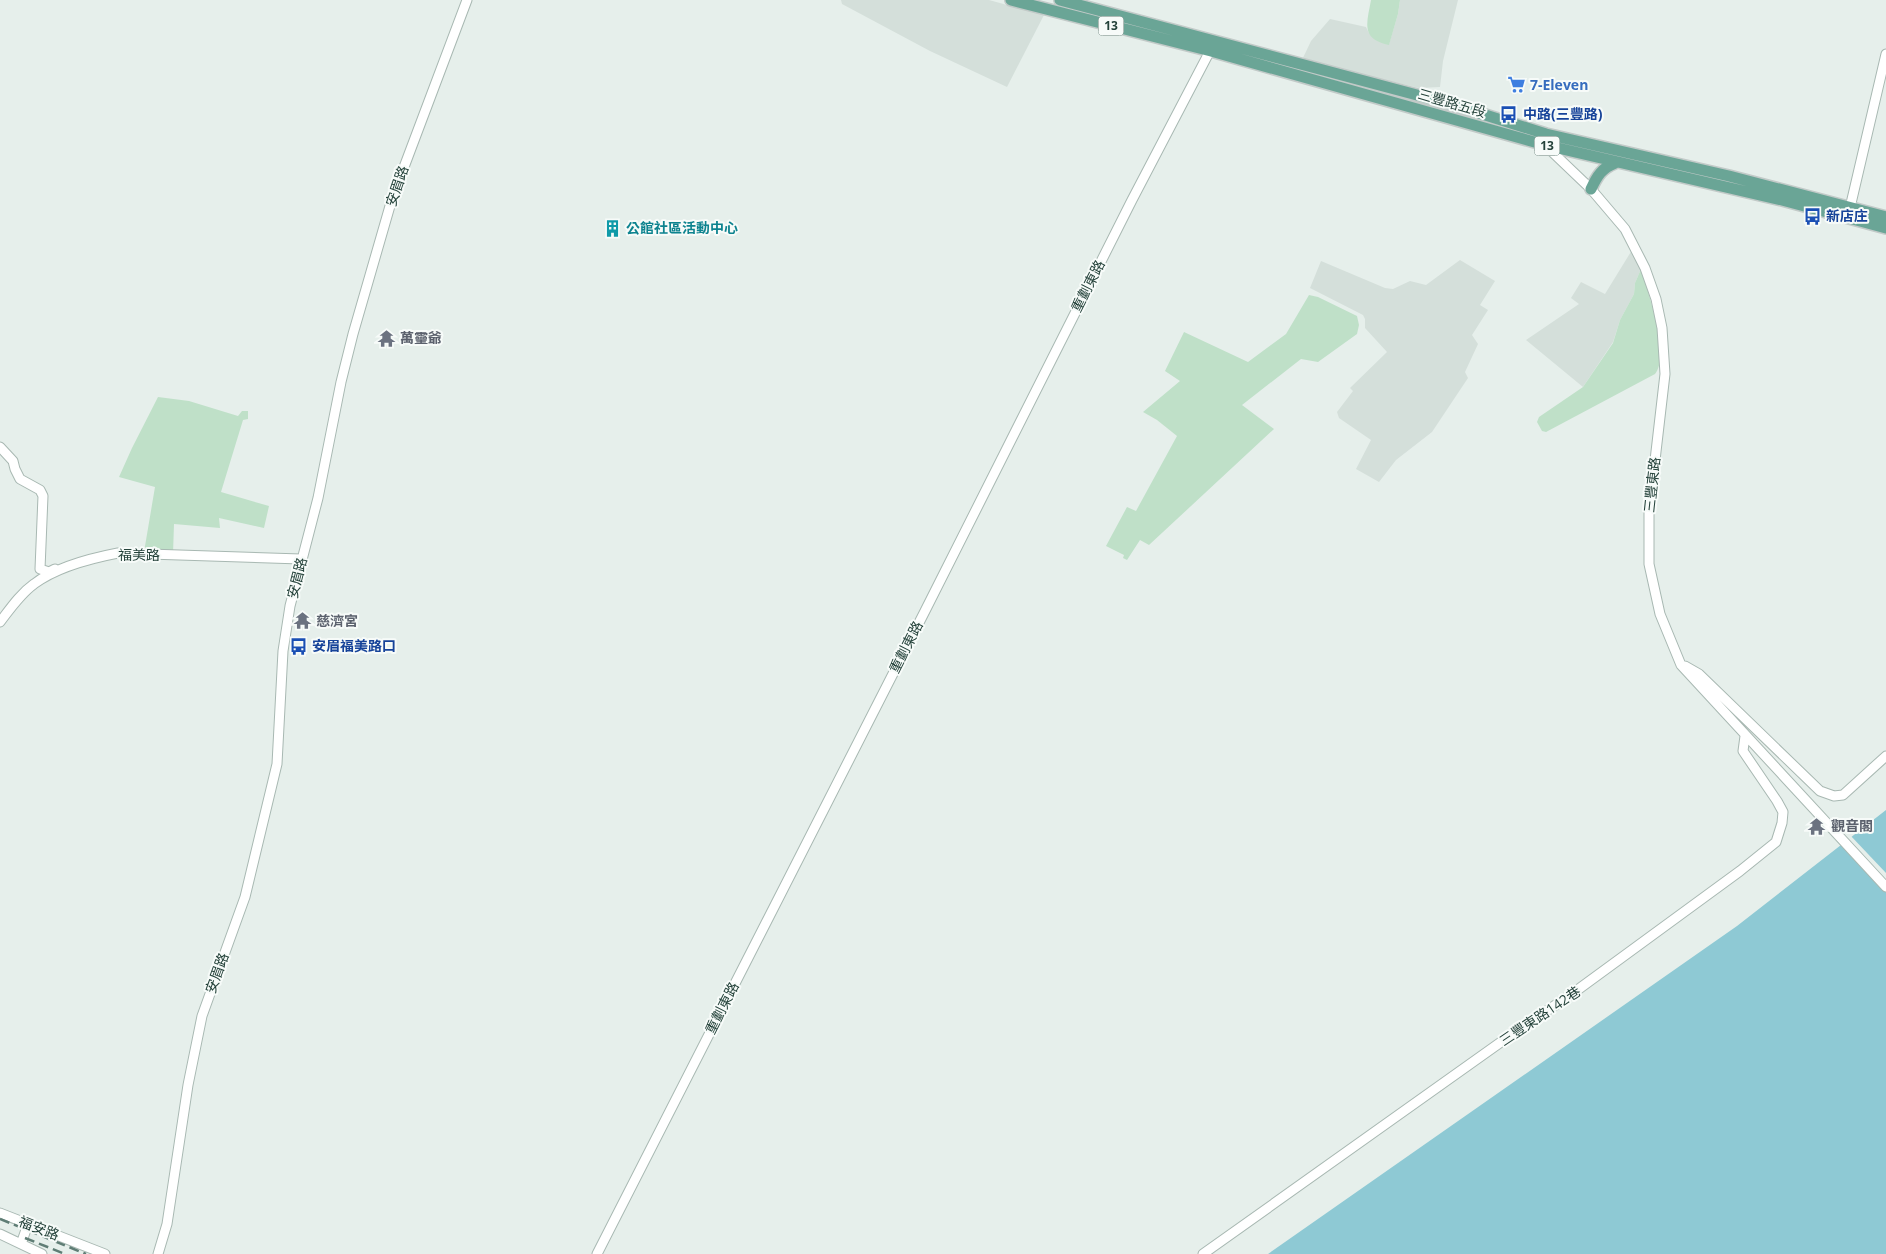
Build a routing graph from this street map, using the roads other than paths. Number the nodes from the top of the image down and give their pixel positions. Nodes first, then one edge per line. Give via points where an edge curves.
1 (467, 0) edge
2 (1011, 0) edge
3 (1060, 0) edge
4 (1212, 46) junction
5 (1886, 54) edge
6 (1546, 140) junction
7 (1616, 162) junction
8 (1591, 189) junction
9 (1849, 212) junction
10 (1886, 217) edge
11 (1886, 228) edge
12 (0, 447) edge
13 (301, 559) junction
14 (60, 570) junction
15 (0, 622) edge
16 (1681, 665) junction
17 (1745, 736) junction
18 (1886, 756) edge
19 (1886, 887) edge
20 (0, 1213) edge
21 (28, 1224) junction
22 (0, 1234) edge
23 (21, 1244) junction
24 (42, 1254) edge
25 (105, 1254) edge
26 (158, 1254) edge
27 (597, 1254) edge
28 (1203, 1254) edge

1 - 13 street, 安眉路 via 403,166 365,285 341,382 318,498
2 - 4 main road, 三豐路五段 / 13
3 - 4 main road, 三豐路五段 / 13
4 - 6 main road, 三豐路五段 / 13 via 1447,103
4 - 27 street, 重劃東路
5 - 9 street
6 - 7 main road, 三豐路五段 / 13
6 - 8 street, 三豐東路
6 - 9 main road, 三豐路五段 / 13 via 1729,176
7 - 8 main road via 1603,169
7 - 9 main road, 三豐路五段 / 13
8 - 16 street, 三豐東路 via 1625,229 1646,268 1662,328 1665,374 1649,512 1649,564 1660,614
9 - 10 main road, 三豐路五段 / 13
9 - 11 main road, 三豐路五段 / 13
12 - 14 street via 13,461 20,479 40,490 43,496 40,570
13 - 14 street, 福美路 via 118,553
13 - 26 street, 安眉路 via 283,651 277,764 246,897 202,1016 167,1224
14 - 15 street, 福美路 via 34,584
16 - 17 street, 三豐東路
16 - 18 street via 1699,674 1820,791 1834,796 1843,795
17 - 19 street, 三豐東路
17 - 28 street, 三豐東路142巷 via 1743,751 1783,812 1776,842 1583,986
20 - 21 street, 福安路
21 - 23 street
21 - 25 street, 福安路
22 - 23 street, 福安路
23 - 24 street, 福安路

